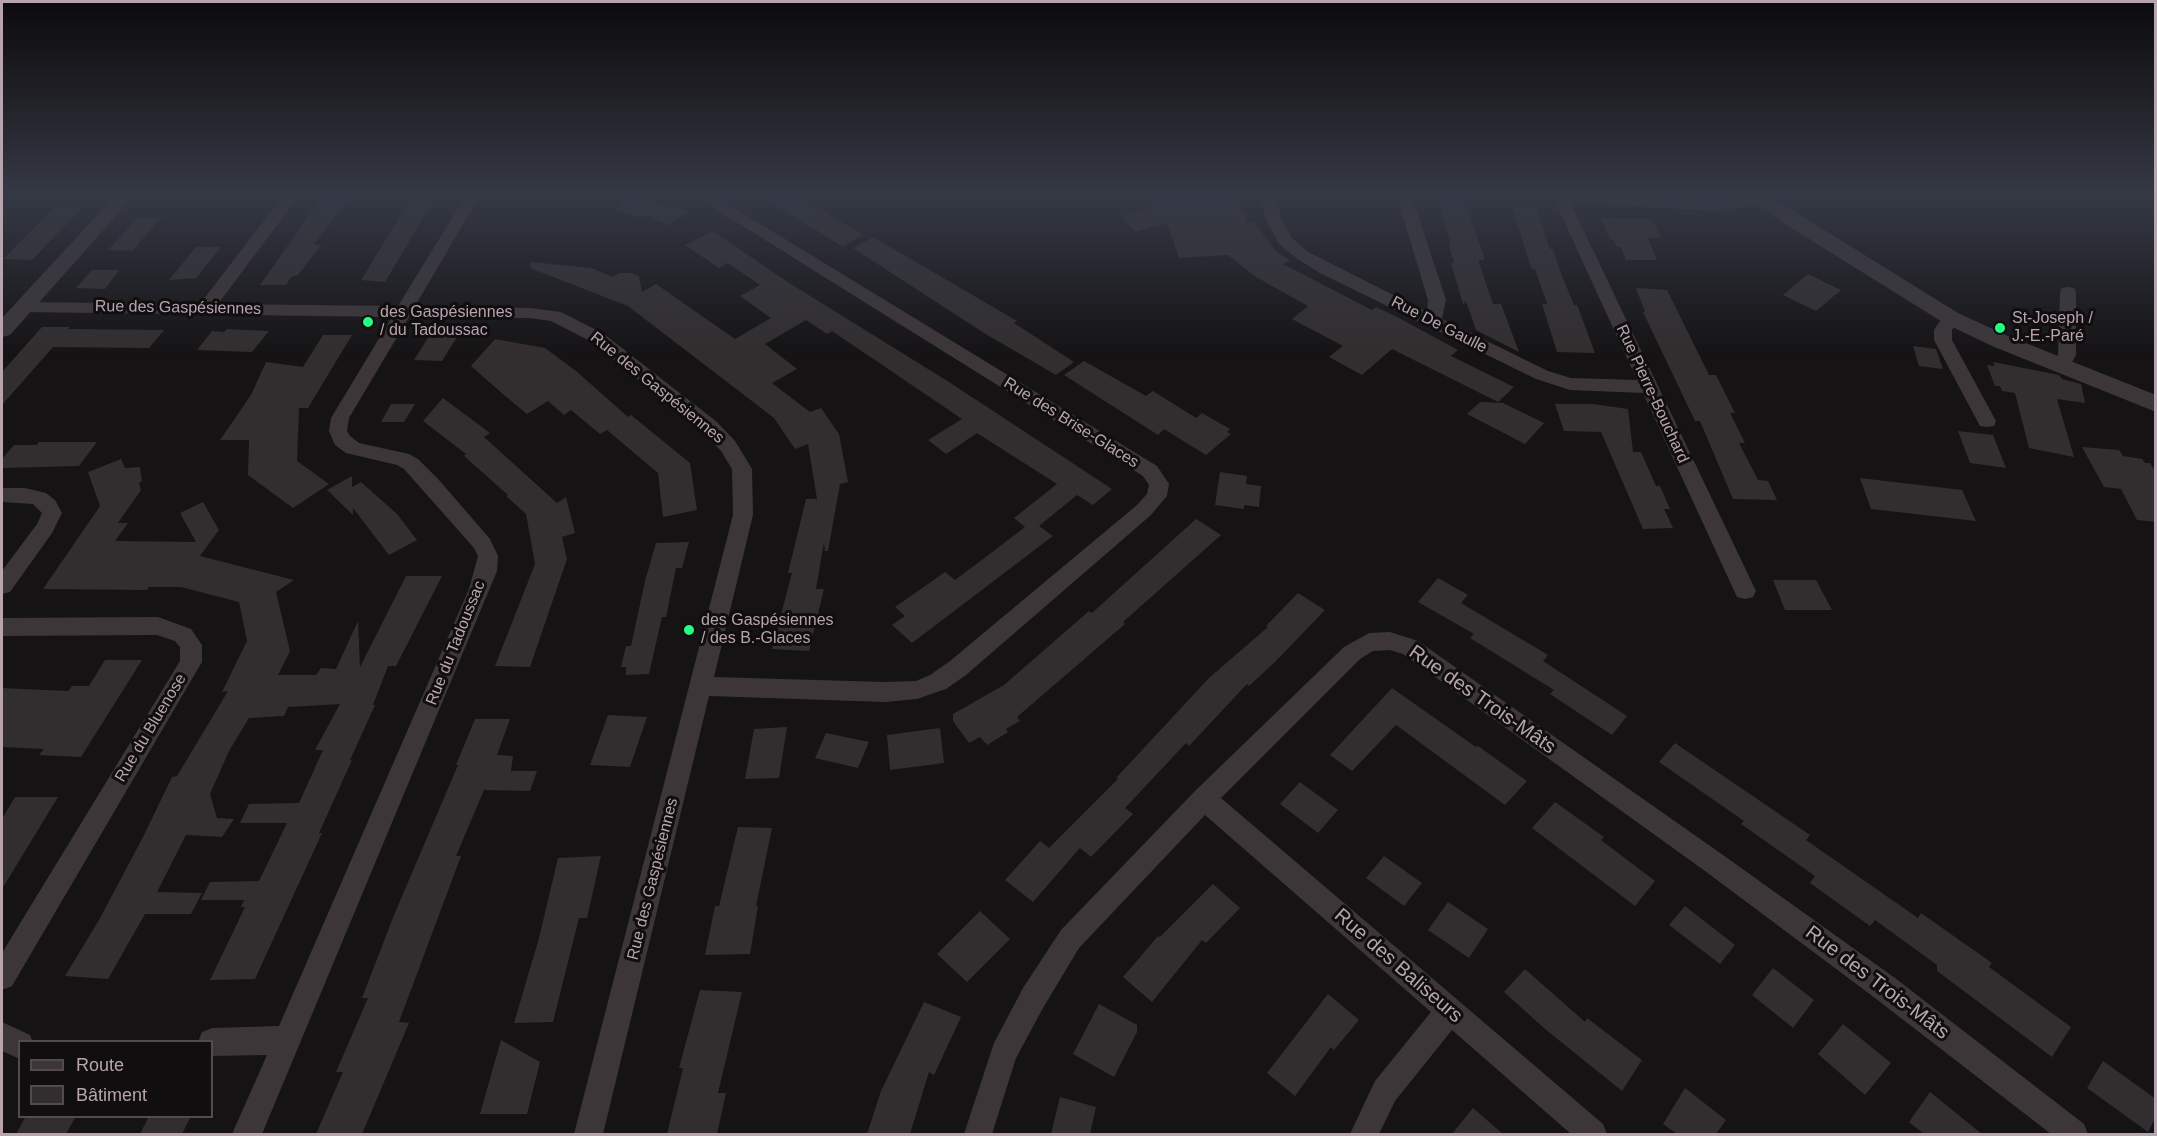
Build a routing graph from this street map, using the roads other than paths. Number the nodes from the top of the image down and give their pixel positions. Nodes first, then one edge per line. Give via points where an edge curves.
1 (75, 250) edge
2 (249, 250) edge
3 (440, 250) edge
4 (793, 250) edge
5 (1296, 250) edge
6 (1422, 250) edge
7 (1587, 250) edge
8 (1843, 250) edge
9 (2068, 292) dead end
10 (23, 307) junction
11 (206, 308) junction
12 (404, 311) junction
13 (1951, 318) junction
14 (1432, 321) junction
15 (2, 330) edge
16 (2061, 367) junction
17 (1649, 387) junction
18 (2154, 410) edge
19 (1987, 421) dead end
20 (2, 495) edge
21 (2, 586) edge
22 (1745, 591) dead end
23 (2, 627) edge
24 (702, 686) junction
25 (1203, 799) junction
26 (2, 977) edge
27 (1450, 1011) junction
28 (2, 1036) edge
29 (288, 1040) junction
30 (213, 1041) edge
31 (18, 1044) edge
32 (247, 1134) edge
33 (589, 1134) edge
34 (978, 1134) edge
35 (1364, 1134) edge
36 (1593, 1134) edge
37 (2074, 1134) edge

1 - 10 street
2 - 11 street
3 - 12 street, Rue du Tadoussac
4 - 24 street, Rue des Brise-Glaces via 1150,471 1159,483 1157,496 938,682 917,690 885,692
5 - 14 street, Rue De Gaulle
6 - 14 street via 1437,300
7 - 17 street, Rue Pierre-Bouchard
8 - 13 street
9 - 16 street via 2067,355
10 - 11 street, Rue des Gaspésiennes
10 - 15 street
11 - 12 street, Rue des Gaspésiennes
12 - 24 street, Rue des Gaspésiennes via 555,315 598,338 710,427 728,446 742,469 743,515
12 - 29 street, Rue du Tadoussac via 340,418 338,430 352,448 411,464 483,544 488,556 480,589
13 - 16 street
13 - 19 street via 1943,330 1943,340
14 - 17 street, Rue De Gaulle via 1542,375 1570,384
16 - 18 street
17 - 22 street, Rue Pierre-Bouchard
20 - 21 street via 39,498 52,513
23 - 26 street, Rue du Bluenose via 158,626 183,635 191,645 191,662
24 - 33 street, Rue des Gaspésiennes
25 - 27 street, Rue des Baliseurs
25 - 34 street, Rue des Trois-Mâts via 1070,939 1004,1053
25 - 37 street, Rue des Trois-Mâts via 1352,653 1369,642 1390,641 1410,647 1876,981
27 - 35 street via 1385,1090
27 - 36 street, Rue des Baliseurs
28 - 31 street
29 - 30 street
29 - 32 street, Rue du Tadoussac

